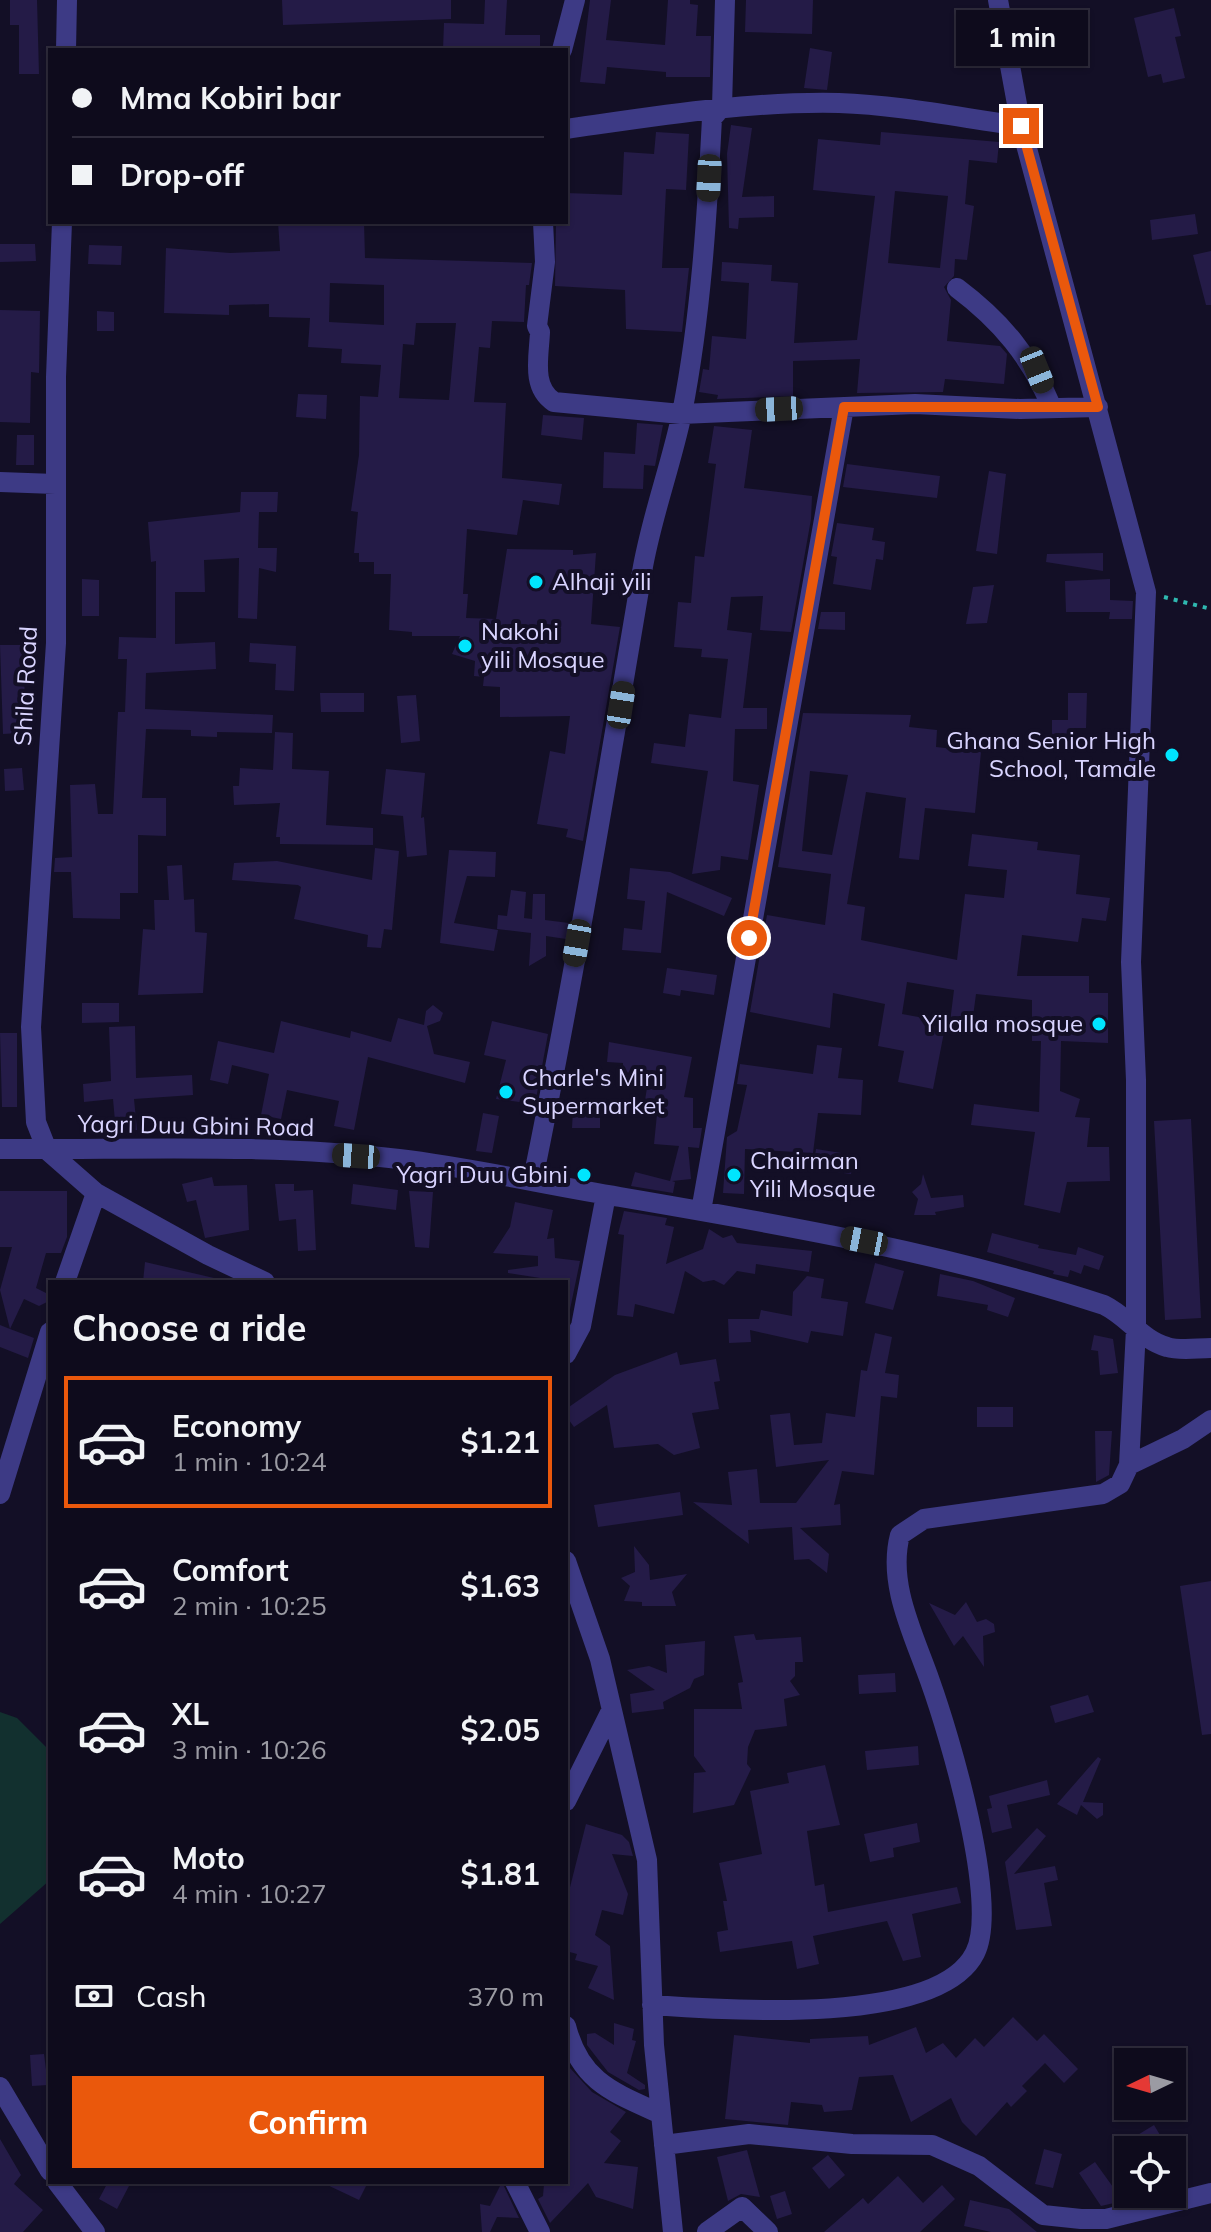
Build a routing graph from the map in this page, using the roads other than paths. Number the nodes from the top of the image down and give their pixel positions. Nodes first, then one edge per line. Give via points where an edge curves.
1 (67, 0) edge
2 (575, 0) edge
3 (725, 0) edge
4 (998, 0) edge
5 (66, 48) edge
6 (563, 48) edge
7 (722, 107) junction
8 (1021, 126) junction
9 (568, 129) edge
10 (62, 224) edge
11 (543, 224) edge
12 (957, 288) dead end
13 (844, 407) junction
14 (1098, 407) junction
15 (1052, 408) junction
16 (681, 414) junction
17 (0, 482) edge
18 (55, 484) junction
19 (0, 1149) edge
20 (47, 1150) junction
21 (533, 1179) junction
22 (96, 1193) junction
23 (606, 1195) junction
24 (701, 1211) junction
25 (66, 1280) edge
26 (254, 1280) edge
27 (1136, 1329) junction
28 (48, 1338) edge
29 (1211, 1348) edge
30 (568, 1350) edge
31 (1211, 1420) edge
32 (1129, 1465) junction
33 (0, 1494) edge
34 (568, 1572) edge
35 (574, 1605) edge
36 (611, 1711) junction
37 (568, 1797) edge
38 (652, 2005) junction
39 (568, 2034) edge
40 (0, 2087) edge
41 (661, 2114) junction
42 (664, 2145) junction
43 (48, 2168) edge
44 (59, 2184) edge
45 (516, 2184) edge
46 (1211, 2193) edge
47 (1047, 2224) edge
48 (95, 2232) edge
49 (540, 2232) edge
50 (673, 2232) edge
51 (707, 2232) edge
52 (768, 2232) edge

1 - 5 street
2 - 6 street
3 - 7 street
4 - 8 street
7 - 8 street via 843,103
7 - 9 street
7 - 16 street via 712,118 706,237
8 - 14 street
10 - 18 street, Shila Road
11 - 16 street via 545,262 537,326 544,396 573,405
12 - 15 street via 991,314 1017,344 1037,370
13 - 15 street
13 - 16 street
13 - 24 street
14 - 15 street
14 - 27 street via 1146,592 1131,962
16 - 21 street via 643,567
17 - 18 street
18 - 20 street, Shila Road via 53,699 31,1027 36,1122
19 - 20 street, Yagri Duu Gbini Road
20 - 21 street, Yagri Duu Gbini Road via 166,1147 334,1155
20 - 22 street
21 - 23 street, Yagri Duu Gbini Road
22 - 25 street
22 - 26 street
23 - 24 street, Yagri Duu Gbini Road
23 - 30 street via 581,1326
24 - 27 street, Yagri Duu Gbini Road via 945,1257 1104,1305
27 - 29 street, Yagri Duu Gbini Road via 1170,1349
27 - 32 street
28 - 33 street
31 - 32 street
32 - 38 street via 1120,1484 1103,1494 924,1519 900,1535 898,1582 956,1762 982,1896 975,1953 958,1974 919,1995 810,2010
34 - 35 street
35 - 36 street via 600,1659
36 - 37 street
36 - 38 street via 647,1860
38 - 41 street
39 - 41 street via 573,2055 592,2077
40 - 43 street
41 - 42 street
42 - 47 street via 749,2134 932,2145 979,2166
42 - 50 street
44 - 48 street
45 - 49 street
46 - 47 street via 1106,2219
51 - 52 street via 742,2207

